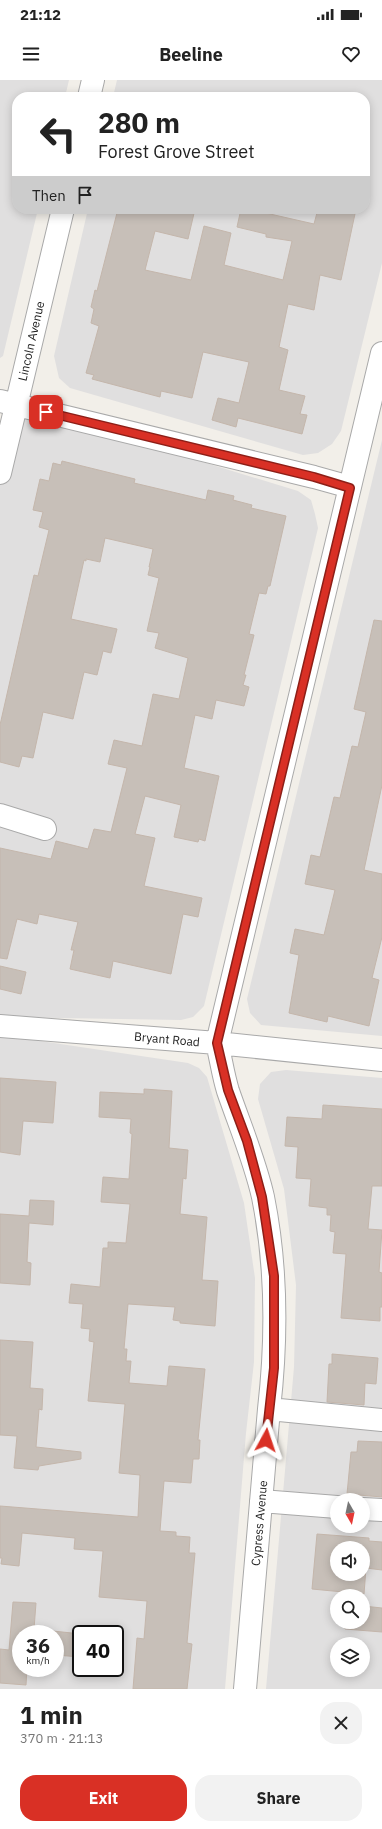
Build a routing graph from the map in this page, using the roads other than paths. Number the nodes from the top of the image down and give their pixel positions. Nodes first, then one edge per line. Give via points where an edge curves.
1 (93, 80) edge
2 (90, 92) edge
3 (62, 214) edge
4 (382, 353) edge
5 (8, 403) edge
6 (0, 472) edge
7 (350, 488) junction
8 (0, 815) edge
9 (45, 829) dead end
10 (0, 1026) edge
11 (217, 1043) junction
12 (382, 1060) edge
13 (269, 1409) junction
14 (382, 1420) edge
15 (261, 1501) junction
16 (330, 1506) edge
17 (370, 1509) edge
18 (382, 1510) edge
19 (245, 1689) edge

1 - 2 street
3 - 5 street, Lincoln Avenue
4 - 7 street, Cypress Avenue
5 - 6 street, Lincoln Avenue
5 - 7 street
7 - 11 street, Cypress Avenue
8 - 9 street
10 - 11 street, Bryant Road
11 - 12 street, Bryant Road
11 - 13 street, Cypress Avenue via 228,1090 247,1141 262,1197 274,1276 274,1368
13 - 14 street
13 - 15 street, Cypress Avenue
15 - 16 street
15 - 19 street, Cypress Avenue
17 - 18 street

